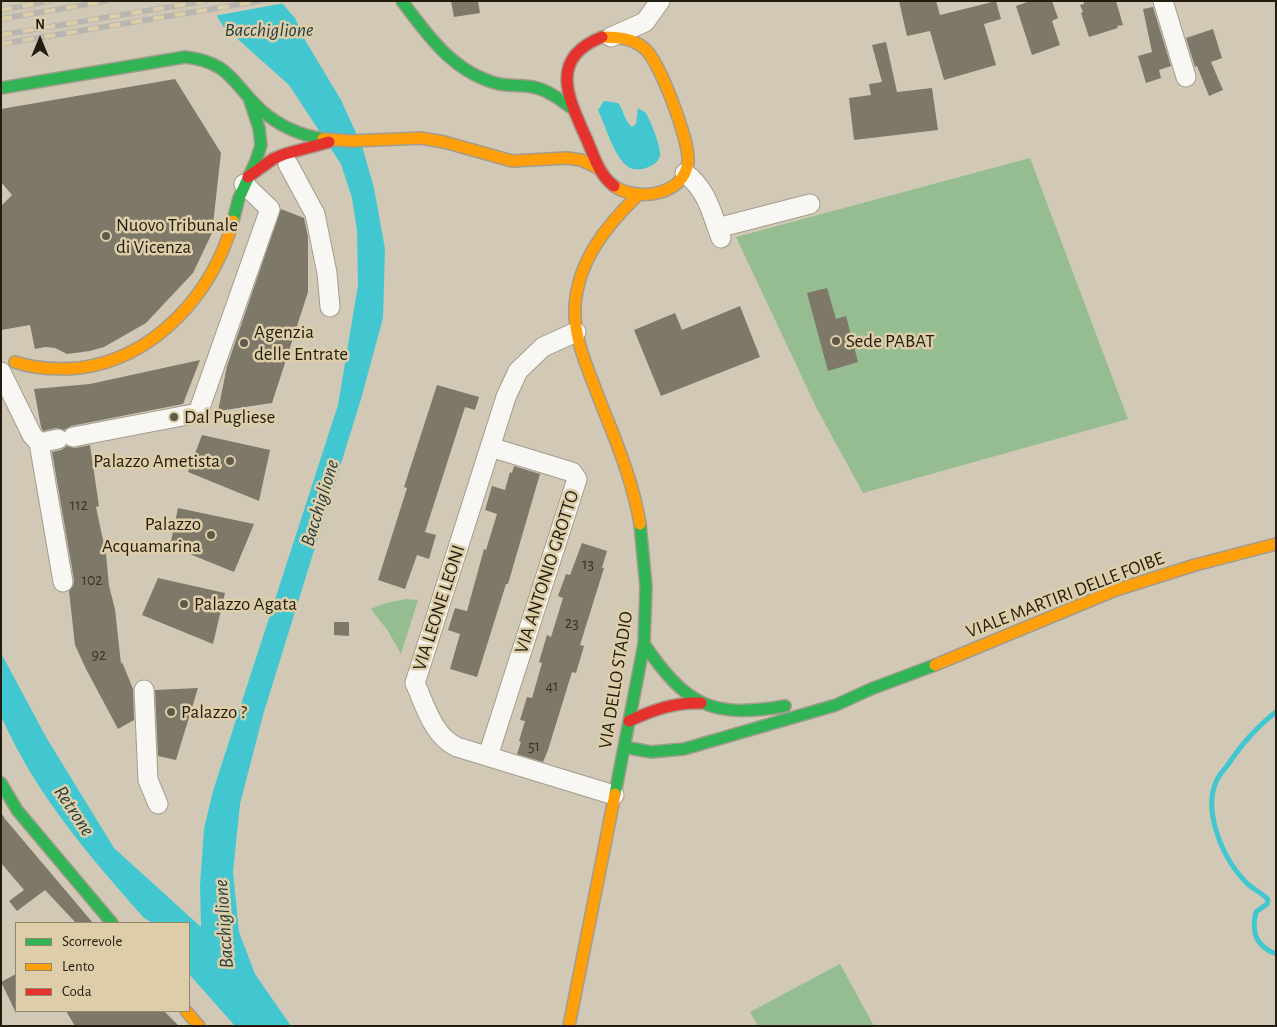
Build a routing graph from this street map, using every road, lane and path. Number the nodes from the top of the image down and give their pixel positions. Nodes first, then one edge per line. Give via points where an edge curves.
1 (402, 1) edge
2 (660, 1) edge
3 (1163, 1) edge
4 (645, 22) junction
5 (611, 37) junction
6 (650, 56) junction
7 (568, 69) junction
8 (1186, 77) dead end
9 (1, 88) edge
10 (536, 88) junction
11 (249, 98) junction
12 (576, 114) junction
13 (312, 142) junction
14 (549, 158) junction
15 (288, 164) dead end
16 (600, 169) junction
17 (685, 173) junction
18 (246, 180) junction
19 (609, 182) junction
20 (638, 196) junction
21 (810, 204) dead end
22 (603, 232) junction
23 (330, 307) dead end
24 (576, 332) junction
25 (8, 367) edge
26 (39, 443) junction
27 (490, 446) junction
28 (1276, 544) edge
29 (63, 582) dead end
30 (644, 644) junction
31 (871, 689) junction
32 (144, 690) dead end
33 (814, 699) dead end
34 (701, 703) junction
35 (795, 704) dead end
36 (630, 721) junction
37 (624, 747) junction
38 (488, 756) junction
39 (1, 783) edge
40 (614, 796) junction
41 (158, 804) dead end
42 (111, 922) edge
43 (187, 1012) edge
44 (199, 1026) edge
45 (569, 1026) edge

1 - 10 main road via 449,60 469,73 499,84
2 - 4 street
3 - 8 street
4 - 5 street
4 - 6 street
5 - 6 main road via 635,42
5 - 7 main road via 584,45
6 - 17 main road via 684,132 688,154
7 - 10 main road
7 - 12 main road via 567,88
9 - 11 main road via 185,57 217,64 231,75
10 - 12 main road via 560,99
11 - 13 main road via 285,128
11 - 18 main road via 261,138
12 - 14 main road via 562,151
12 - 16 main road
13 - 14 main road via 422,138 513,161
13 - 18 main road via 273,159
14 - 16 main road via 587,161
15 - 23 street via 315,214
16 - 19 main road
17 - 20 main road via 666,189
17 - 21 street via 704,193 719,233
18 - 25 main road via 223,251 208,279 162,333 142,348 110,362 80,368
18 - 26 street via 270,209 198,413
19 - 20 main road
19 - 22 main road, VIA DELLO STADIO
20 - 22 main road, VIA DELLO STADIO
22 - 24 main road, VIA DELLO STADIO via 584,269 578,290
24 - 27 street, VIA LEONE LEONI via 543,347 518,371
24 - 30 main road, VIA DELLO STADIO via 626,468 640,519 646,595
25 - 26 street via 18,406
26 - 29 street
27 - 38 street, VIA LEONE LEONI via 415,683 438,732 447,742
27 - 38 street, VIA ANTONIO GROTTO via 572,472 577,479
28 - 31 main road, VIALE MARTIRI DELLE FOIBE via 1116,590
30 - 34 main road via 677,686 688,697
30 - 36 main road, VIA DELLO STADIO
31 - 33 main road, VIALE MARTIRI DELLE FOIBE
31 - 37 main road, VIALE MARTIRI DELLE FOIBE via 836,705 684,749 651,752
32 - 41 street via 148,780
34 - 35 main road via 736,712 763,711
34 - 36 main road via 673,703
36 - 37 main road, VIA DELLO STADIO
37 - 40 main road, VIA DELLO STADIO
38 - 40 street, VIA LEONE LEONI
39 - 42 main road via 17,810
40 - 45 main road, VIA DELLO STADIO
43 - 44 main road

